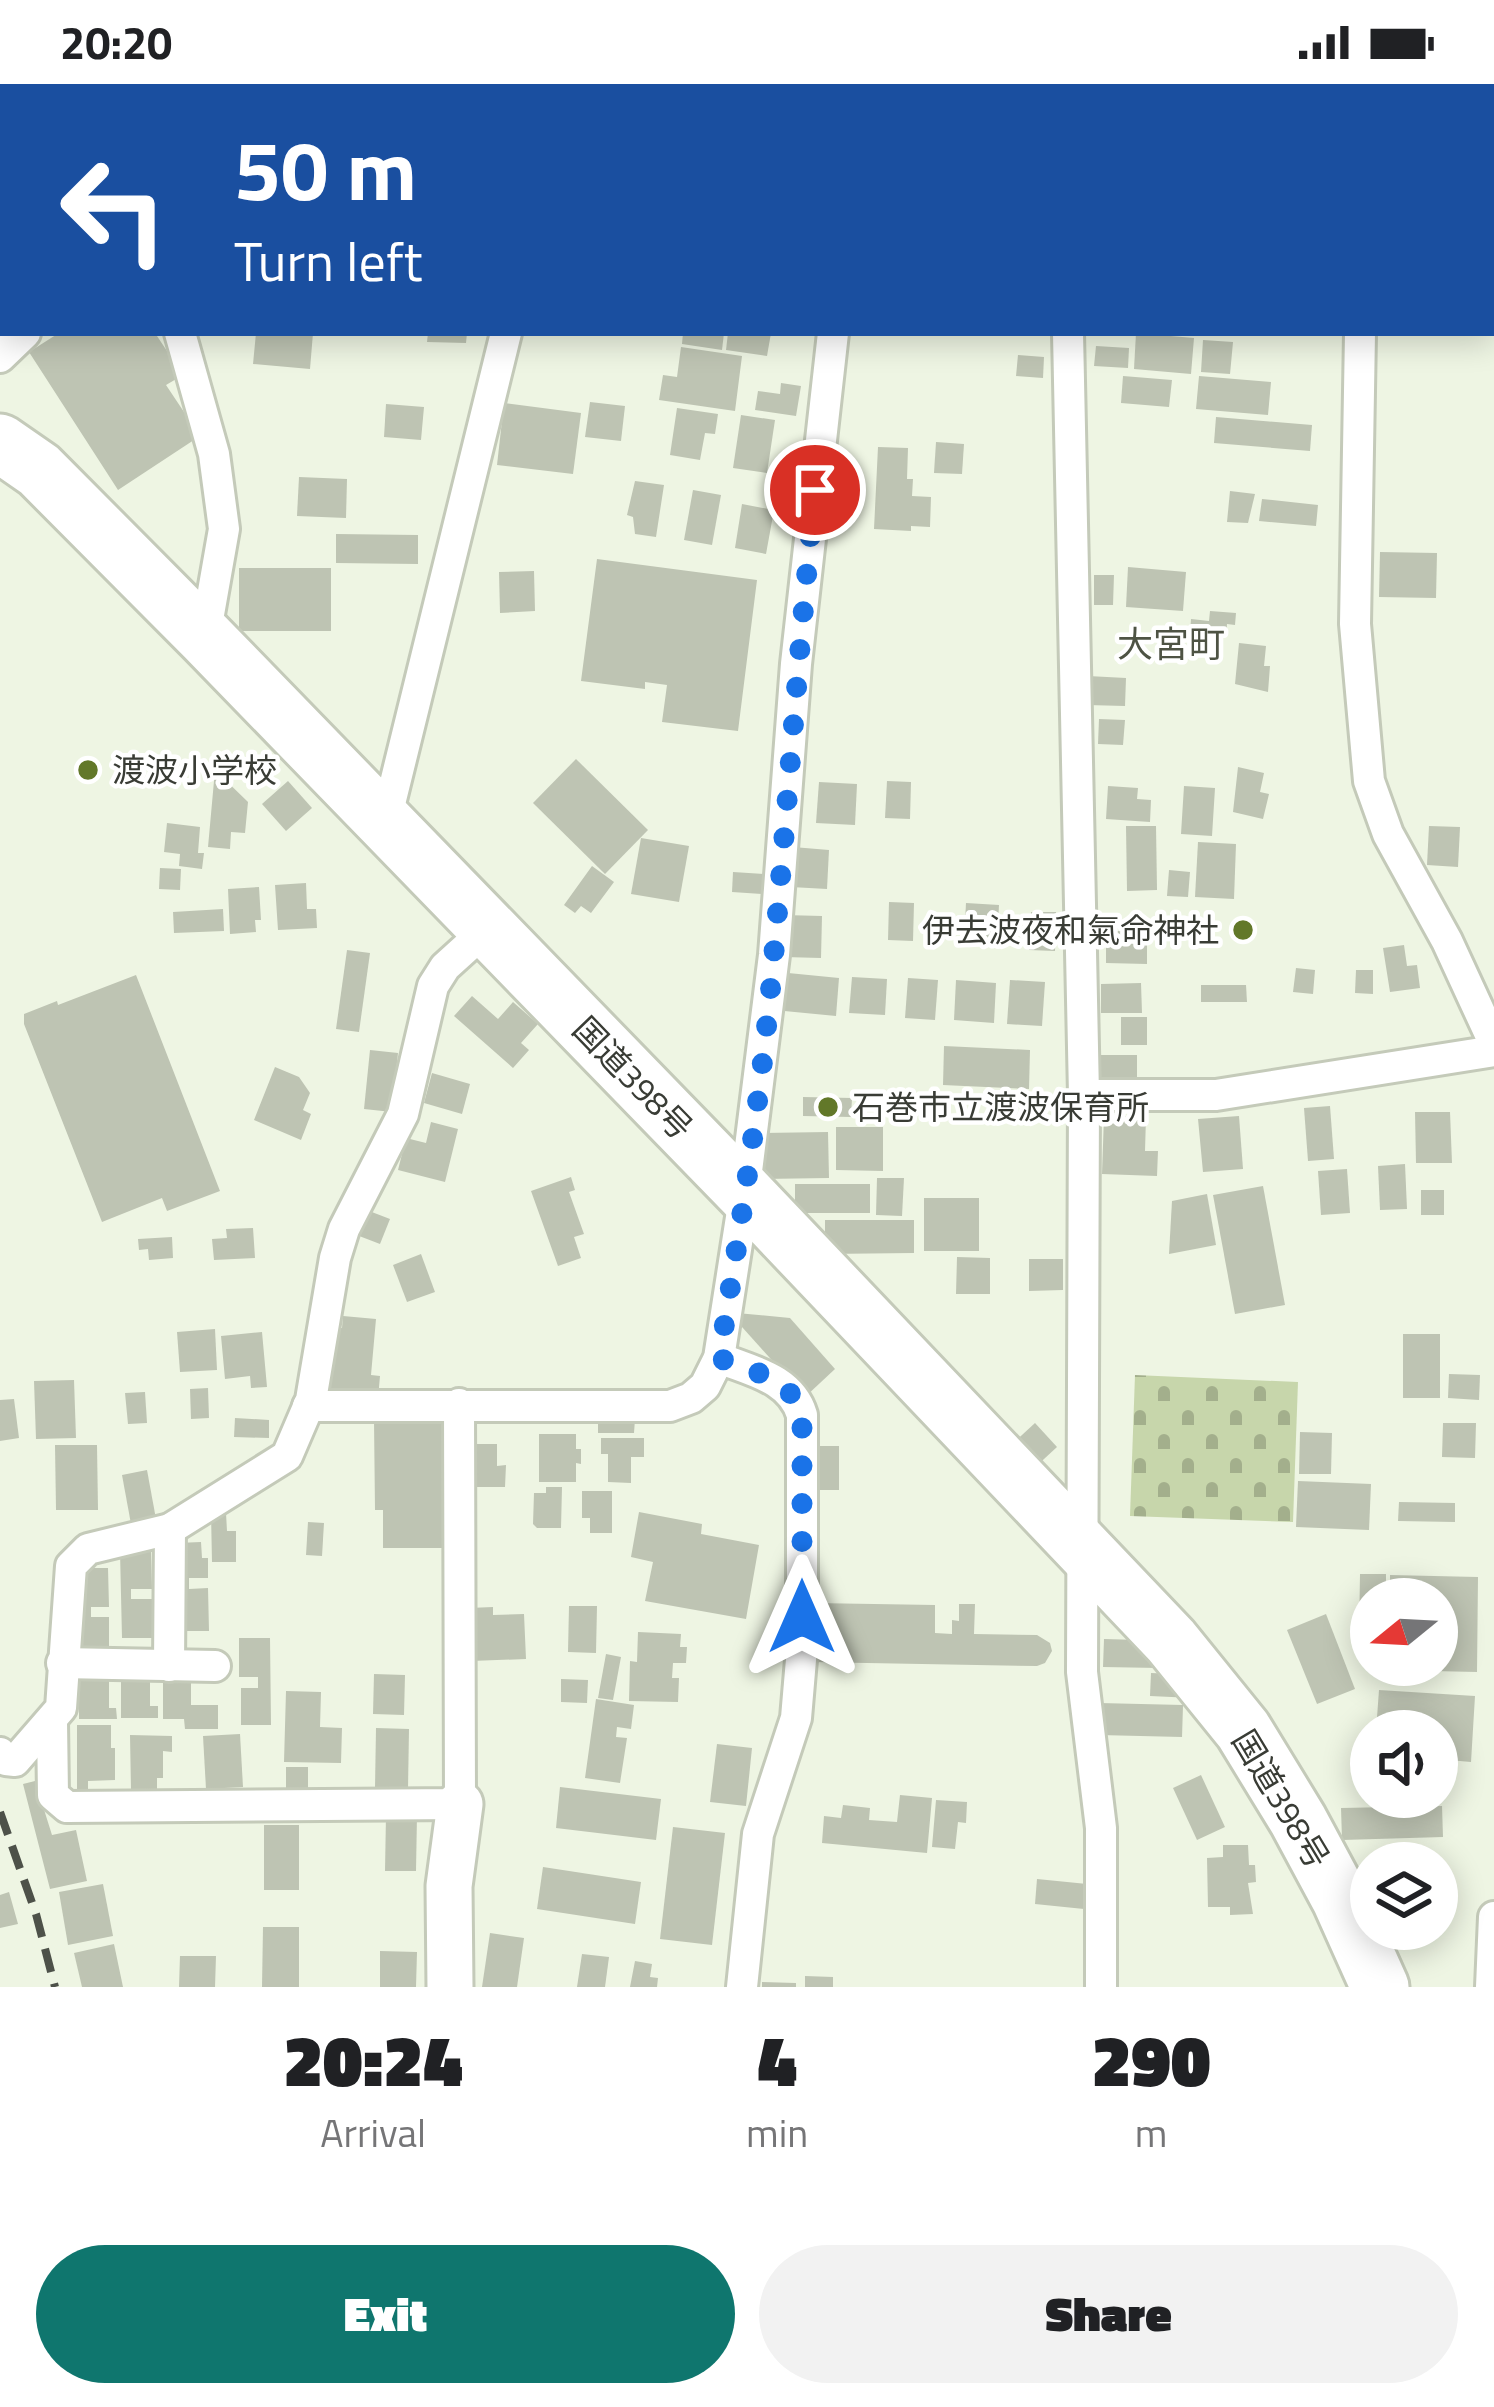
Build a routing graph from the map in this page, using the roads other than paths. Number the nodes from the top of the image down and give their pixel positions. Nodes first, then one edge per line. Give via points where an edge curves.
1 (22, 336) edge
2 (181, 336) edge
3 (505, 336) edge
4 (833, 336) edge
5 (1067, 336) edge
6 (1360, 336) edge
7 (0, 357) edge
8 (0, 443) edge
9 (206, 637) junction
10 (385, 824) junction
11 (488, 928) junction
12 (1494, 1047) edge
13 (1084, 1095) junction
14 (745, 1193) junction
15 (719, 1358) junction
16 (459, 1404) junction
17 (308, 1406) junction
18 (170, 1529) junction
19 (1084, 1546) junction
20 (62, 1663) junction
21 (169, 1666) junction
22 (215, 1666) dead end
23 (52, 1722) junction
24 (0, 1753) edge
25 (460, 1804) junction
26 (1494, 1917) edge
27 (450, 1987) edge
28 (742, 1987) edge
29 (1101, 1987) edge
30 (1380, 1987) edge
31 (1492, 1987) edge

1 - 7 street
2 - 9 street via 214,454 224,530
3 - 10 street
4 - 14 street
5 - 13 street
6 - 12 street via 1355,624 1369,781
8 - 9 highway, 国道398号 via 39,470
9 - 10 highway, 国道398号
10 - 11 highway, 国道398号
11 - 14 highway, 国道398号
11 - 17 street via 433,986 403,1114 335,1258
12 - 13 street via 1216,1095
13 - 19 street
14 - 15 street
14 - 19 highway, 国道398号
15 - 16 street via 705,1387 670,1406
15 - 28 street via 781,1383 802,1414 796,1718 758,1834
16 - 17 street
16 - 25 street
17 - 18 street via 287,1456
18 - 20 street via 79,1556 71,1567
18 - 21 street
19 - 29 street via 1082,1672 1101,1828
19 - 30 highway, 国道398号 via 1243,1730 1341,1900
20 - 21 street
20 - 23 street via 61,1708
21 - 22 street
23 - 24 street via 15,1761
23 - 25 street via 53,1795 67,1807
25 - 27 street via 449,1886
26 - 31 street

